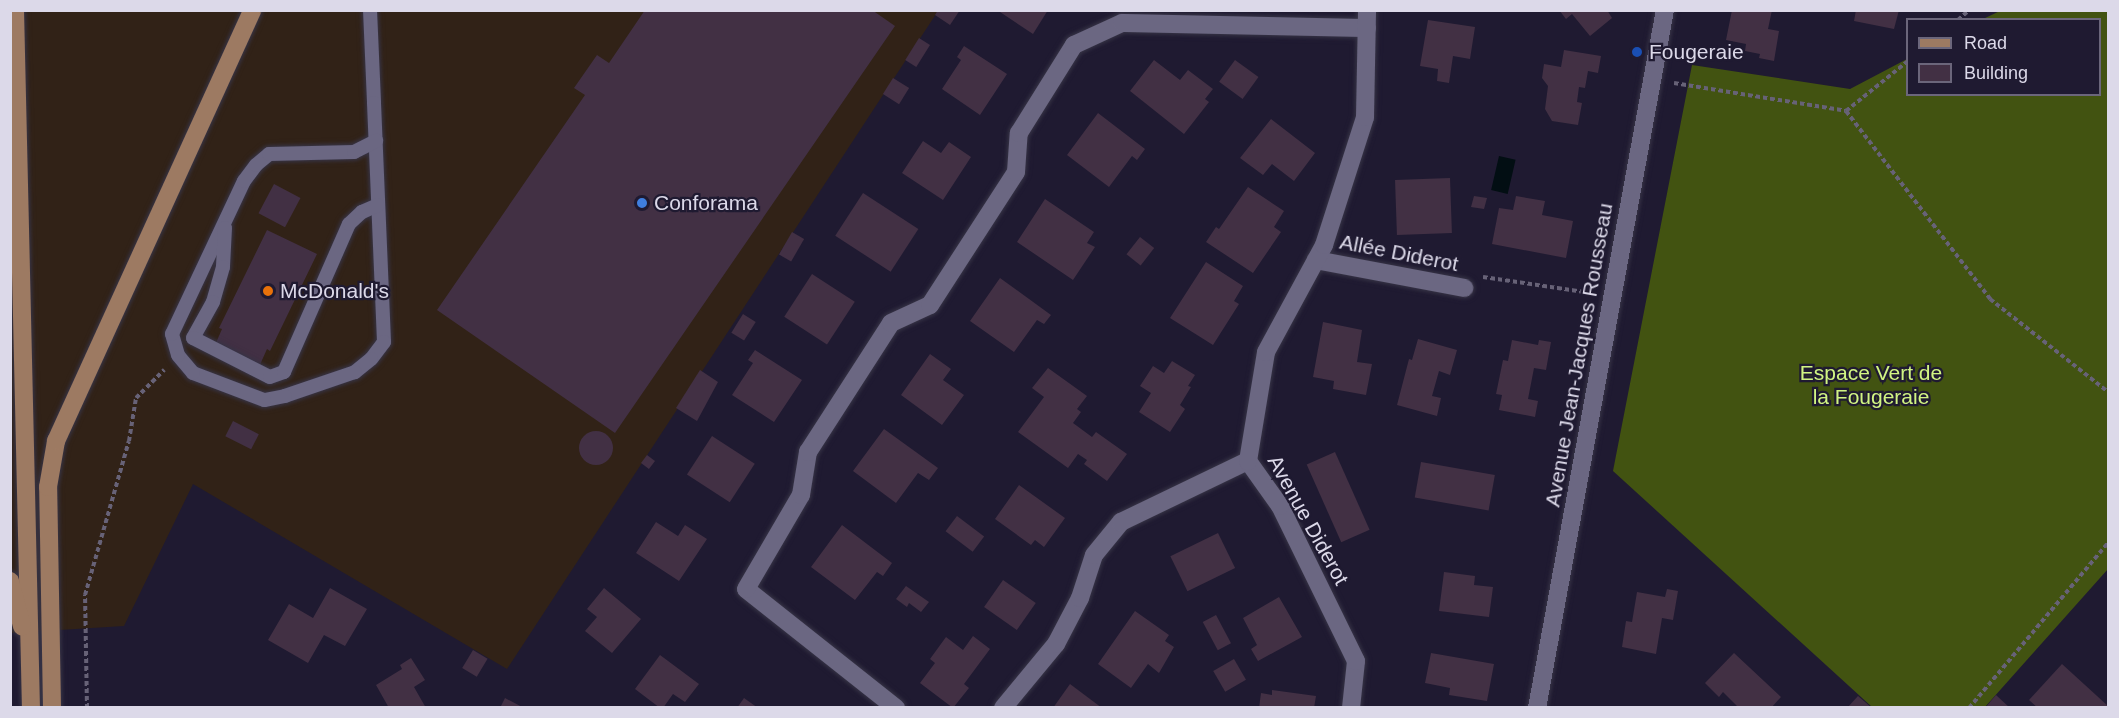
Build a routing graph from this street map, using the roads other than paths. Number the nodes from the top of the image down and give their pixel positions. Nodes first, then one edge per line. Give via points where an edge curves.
1 (15, 10) edge
2 (252, 10) edge
3 (370, 10) edge
4 (1665, 10) edge
5 (1367, 19) edge
6 (376, 141) junction
7 (378, 205) junction
8 (225, 223) junction
9 (1316, 260) junction
10 (1464, 288) road end
11 (1248, 461) junction
12 (10, 581) edge
13 (30, 660) junction
14 (31, 708) edge
15 (52, 708) edge
16 (896, 708) edge
17 (1004, 708) edge
18 (1351, 708) edge
19 (1537, 708) edge

1 - 13 main road
2 - 15 main road via 56,441 48,488
3 - 6 lane
4 - 19 street, Avenue Jean-Jacques Rousseau
5 - 9 street, Avenue Diderot via 1365,117
5 - 16 street via 1122,23 1074,45 1019,133 1016,172 930,305 891,323 808,453 801,495 746,589
6 - 7 lane
6 - 8 lane via 354,152 269,154 244,181
7 - 8 lane via 349,224 284,372 270,378 193,338 213,302 223,267
7 - 8 lane via 384,342 355,372 264,400 193,373 178,355 172,334
9 - 10 street, Allée Diderot
9 - 11 street, Avenue Diderot via 1266,352
11 - 17 street via 1121,522 1094,555 1080,598 1056,644
11 - 18 street, Avenue Diderot via 1280,506 1356,661
12 - 13 main road
13 - 14 main road

